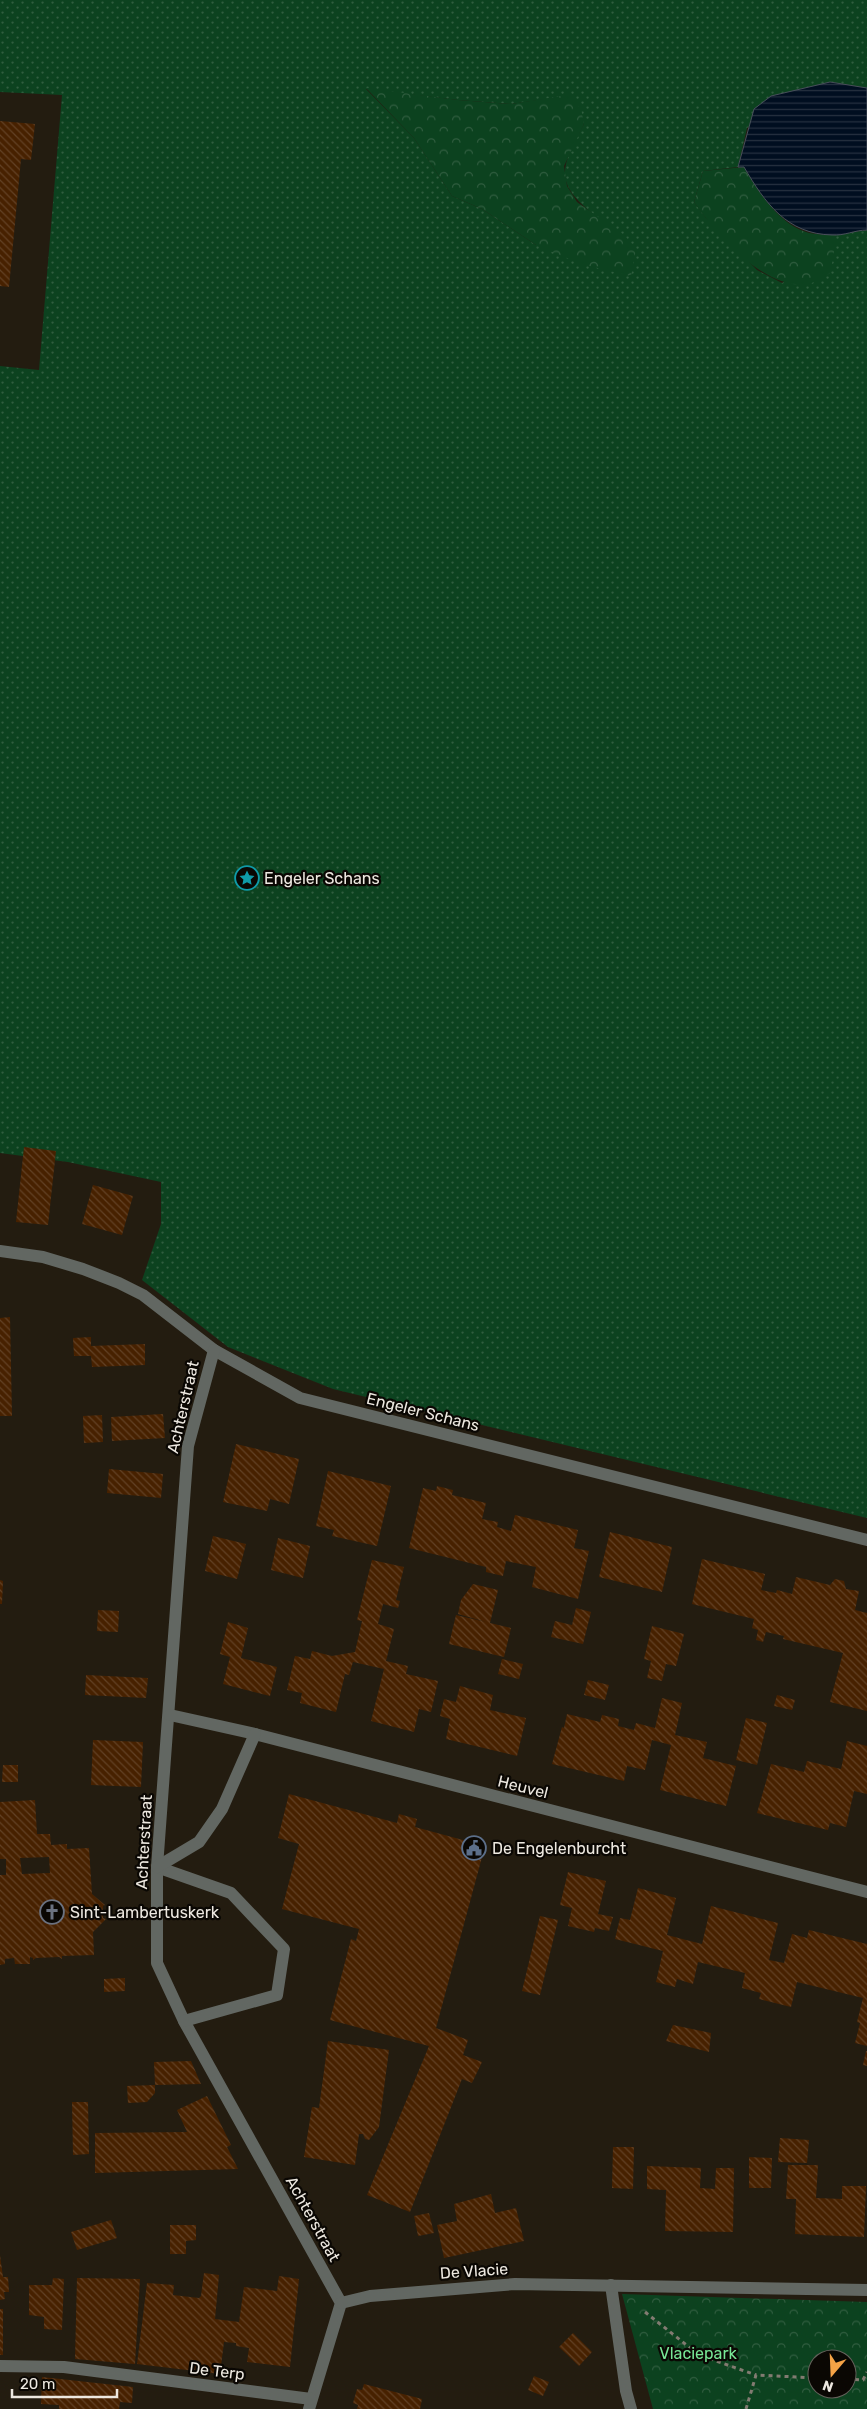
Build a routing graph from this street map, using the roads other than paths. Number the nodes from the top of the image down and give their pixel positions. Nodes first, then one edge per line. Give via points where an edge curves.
1 (0, 1251) edge
2 (214, 1350) junction
3 (867, 1540) edge
4 (170, 1715) junction
5 (255, 1734) junction
6 (157, 1867) junction
7 (867, 1892) edge
8 (184, 2021) junction
9 (611, 2285) junction
10 (867, 2290) edge
11 (341, 2303) junction
12 (0, 2366) edge
13 (310, 2404) edge
14 (631, 2409) edge

1 - 2 street, Engeler Schans via 43,1258 120,1283 143,1295
2 - 3 street, Engeler Schans via 300,1398
2 - 4 street, Achterstraat via 188,1446
4 - 5 street, Heuvel
4 - 6 street, Achterstraat
5 - 6 street via 222,1809 198,1842
5 - 7 street, Heuvel
6 - 8 street, Achterstraat via 157,1963
6 - 8 street via 231,1894 284,1948 277,1995
8 - 11 street, Achterstraat
9 - 10 street, De Vlacie
9 - 11 street, De Vlacie via 514,2284 370,2296
9 - 14 street
11 - 13 street
12 - 13 street, De Terp via 64,2367

